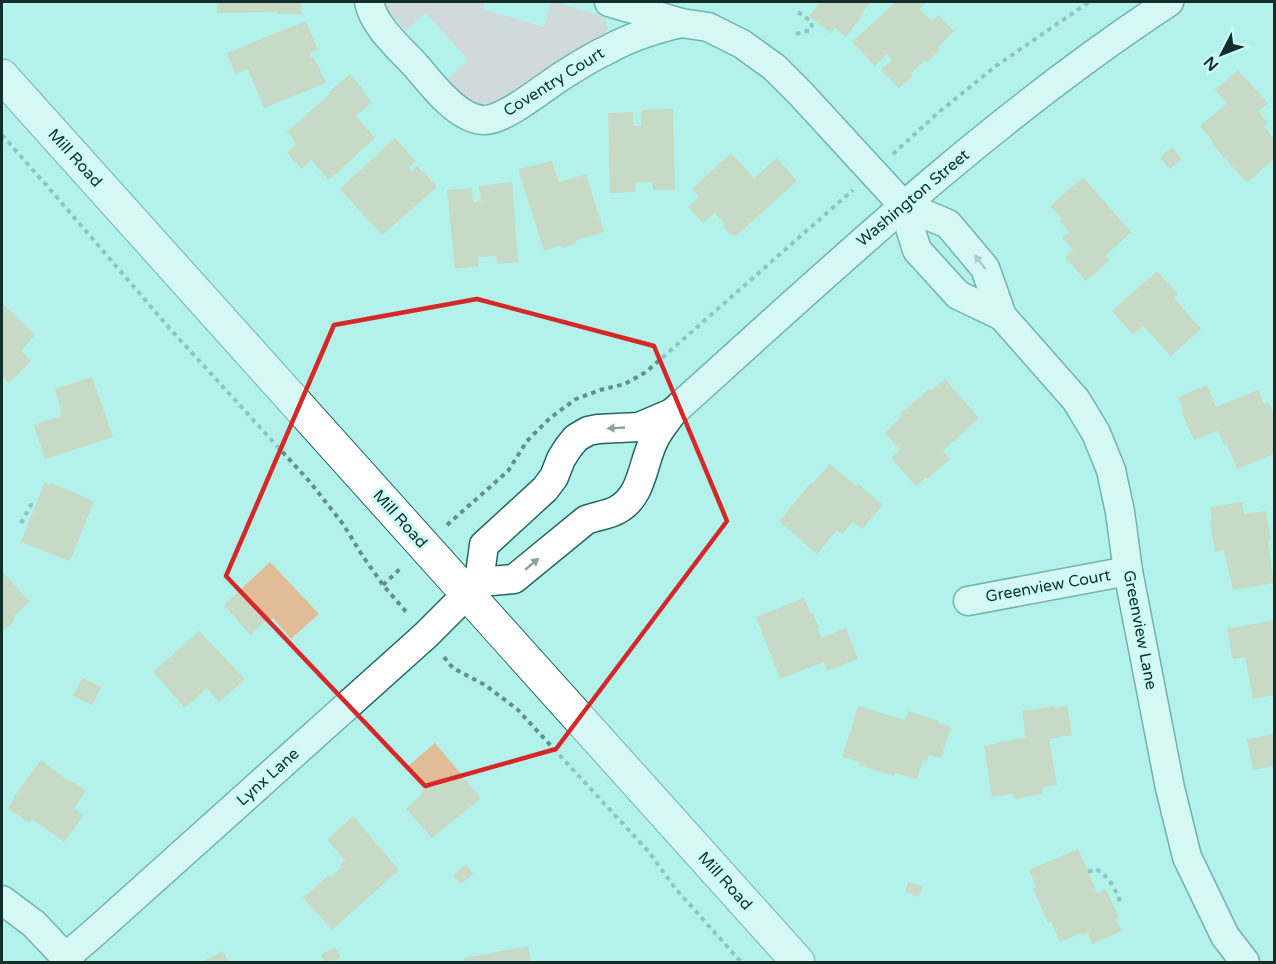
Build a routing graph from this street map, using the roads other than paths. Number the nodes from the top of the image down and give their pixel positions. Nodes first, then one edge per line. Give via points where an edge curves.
1 (369, 2) edge
2 (609, 2) edge
3 (1169, 2) edge
4 (681, 23) junction
5 (2, 76) edge
6 (903, 206) junction
7 (1002, 316) junction
8 (672, 413) junction
9 (1128, 571) junction
10 (473, 588) junction
11 (968, 601) dead end
12 (2, 900) edge
13 (68, 960) edge
14 (798, 963) edge
15 (1245, 963) edge

1 - 4 street, Coventry Court via 382,29 445,99 464,114 483,120 504,115 611,47
2 - 4 street, Coventry Court
3 - 6 street, Washington Street via 1023,106
4 - 6 street, Coventry Court via 708,27 742,44 774,67
5 - 10 street, Mill Road
6 - 7 street, Greenview Lane via 917,250 958,295
7 -> 6 street, Greenview Lane via 985,268 948,224
6 - 8 street, Washington Street
7 - 9 street, Greenview Lane via 1076,400 1096,432 1111,470
10 -> 8 street, Washington Street via 514,579 574,528 625,505 635,494 654,439
8 -> 10 street, Washington Street via 639,427 598,429 576,438 545,489 484,545
9 - 11 street, Greenview Court
9 - 15 street, Greenview Lane via 1187,857 1225,936
10 - 13 street, Lynx Lane
10 - 14 street, Mill Road
12 - 13 street via 34,924

